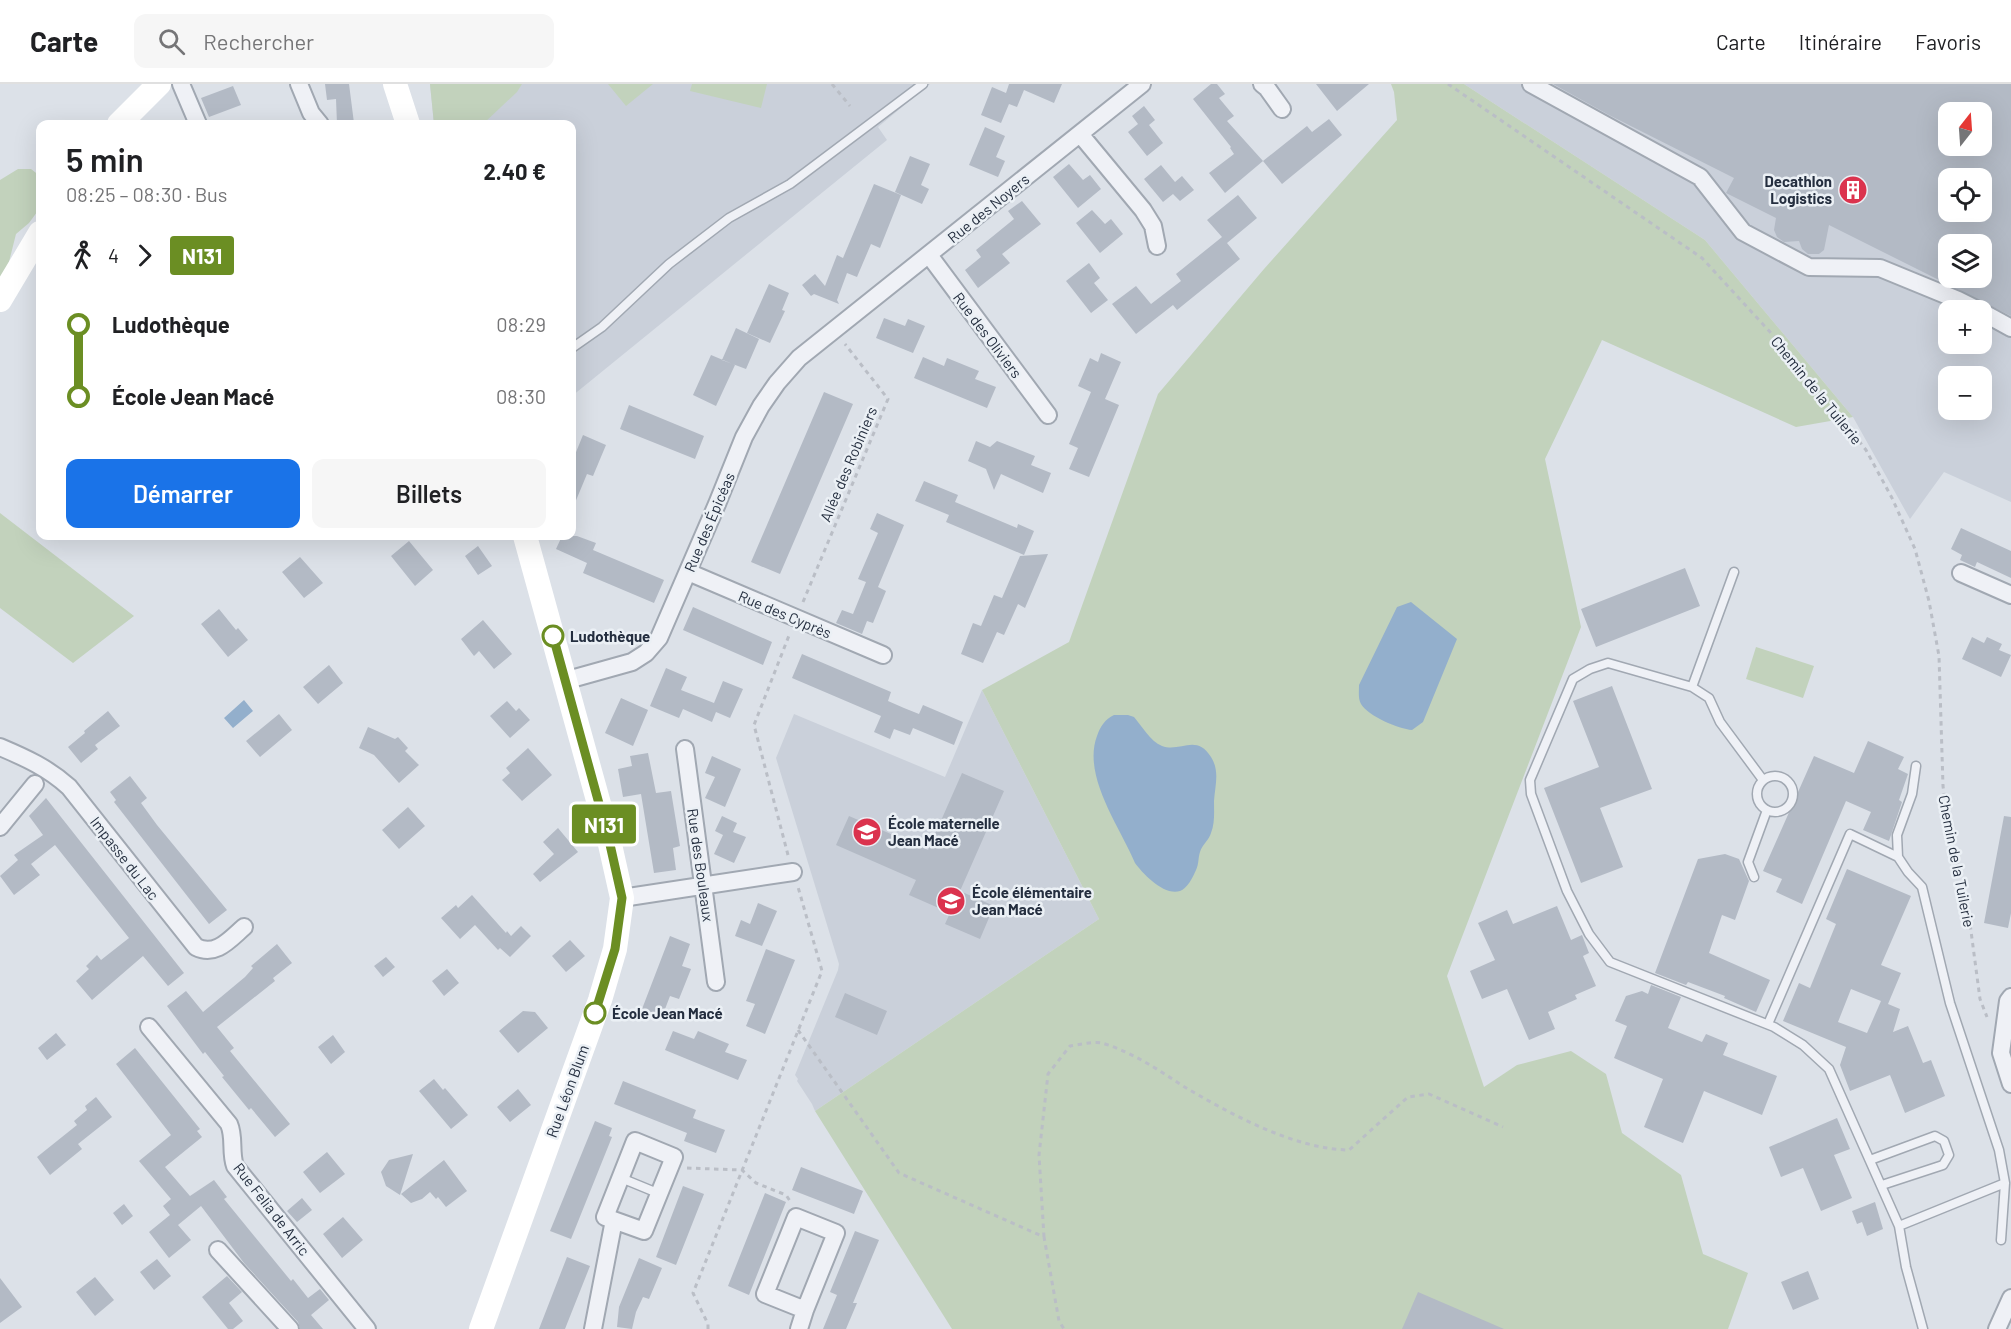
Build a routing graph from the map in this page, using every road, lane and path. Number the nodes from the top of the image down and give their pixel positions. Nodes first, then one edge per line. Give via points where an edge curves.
1 (159, 84) edge
2 (181, 84) edge
3 (299, 84) edge
4 (395, 84) edge
5 (410, 84) edge
6 (832, 84) edge
7 (923, 84) edge
8 (1142, 84) edge
9 (1262, 84) edge
10 (1448, 84) edge
11 (1531, 84) edge
12 (850, 106) dead end
13 (1282, 109) dead end
14 (123, 120) edge
15 (196, 120) edge
16 (317, 120) edge
17 (409, 120) edge
18 (411, 120) edge
19 (1080, 134) junction
20 (36, 240) edge
21 (1157, 246) dead end
22 (929, 255) junction
23 (0, 300) edge
24 (1958, 300) edge
25 (1992, 318) edge
26 (2011, 328) edge
27 (835, 331) junction
28 (576, 345) edge
29 (1048, 415) dead end
30 (526, 540) edge
31 (688, 572) junction
32 (1734, 572) dead end
33 (1961, 573) dead end
34 (2011, 595) edge
35 (796, 619) junction
36 (882, 655) dead end
37 (564, 681) junction
38 (1692, 687) junction
39 (0, 747) edge
40 (685, 749) dead end
41 (1916, 766) dead end
42 (1763, 780) junction
43 (35, 784) dead end
44 (1767, 810) junction
45 (0, 827) edge
46 (1898, 857) junction
47 (793, 872) junction
48 (1754, 877) dead end
49 (704, 886) junction
50 (622, 898) junction
51 (244, 927) dead end
52 (716, 982) dead end
53 (2011, 997) edge
54 (1988, 1020) dead end
55 (1768, 1024) junction
56 (149, 1027) dead end
57 (798, 1030) junction
58 (2011, 1084) edge
59 (1503, 1127) dead end
60 (1870, 1160) junction
61 (670, 1168) junction
62 (742, 1170) junction
63 (621, 1178) junction
64 (2005, 1183) junction
65 (1882, 1185) junction
66 (660, 1194) junction
67 (796, 1217) junction
68 (614, 1220) junction
69 (1899, 1226) junction
70 (1044, 1237) junction
71 (2001, 1240) dead end
72 (218, 1250) dead end
73 (2011, 1298) edge
74 (805, 1310) junction
75 (290, 1329) edge
76 (367, 1329) edge
77 (481, 1329) edge
78 (593, 1329) edge
79 (708, 1329) edge
80 (800, 1329) edge
81 (1064, 1329) edge
82 (1923, 1329) edge
83 (1997, 1329) edge

1 - 14 main road
2 - 15 street
3 - 16 street
4 - 17 main road
5 - 18 main road
6 - 12 path
7 - 28 lane via 790,184 729,218
8 - 19 street, Rue des Noyers
9 - 13 street
10 - 54 path, Chemin de la Tuilerie via 1702,258 1794,358 1866,450 1915,549 1929,601 1939,656 1943,786 1949,834 1967,901 1980,999
11 - 24 street via 1700,177 1743,232 1809,267 1880,268
19 - 21 street via 1143,210 1153,226
19 - 22 street, Rue des Noyers
20 - 23 main road
22 - 27 street, Rue des Noyers
22 - 29 street, Rue des Oliviers
25 - 26 street
27 - 31 street, Rue des Épicéas via 800,358 761,406 744,437
27 - 35 path, Allée des Robiniers via 888,399
30 - 37 main road, Rue Léon Blum
31 - 35 street, Rue des Cyprès
31 - 37 street, Rue des Épicéas via 659,638 646,653 632,663
32 - 38 lane
33 - 34 street
35 - 36 street, Rue des Cyprès
35 - 47 path via 754,725
37 - 50 main road, Rue Léon Blum
38 - 42 lane via 1709,698 1720,722
38 - 55 lane via 1608,663 1581,674 1573,680 1530,780 1531,794 1567,891 1589,934 1610,962
39 - 51 street, Impasse du Lac via 39,764 69,787 196,947 211,951 219,948
40 - 49 street, Rue des Bouleaux
41 - 46 lane via 1912,794 1897,835
42 - 44 lane via 1758,799
42 - 44 lane via 1776,776 1788,782 1793,795 1786,807
43 - 45 street
44 - 48 lane via 1748,862
46 - 55 lane via 1850,834
46 - 64 lane via 1922,887 1950,1003 1999,1150
47 - 49 street
47 - 57 path via 822,971
49 - 50 street
49 - 52 street, Rue des Bouleaux
50 - 77 main road, Rue Léon Blum via 615,949 600,1000
53 - 58 street via 2001,1053
55 - 60 lane via 1803,1045 1829,1069
56 - 76 street, Rue Felia de Arric via 229,1124 235,1166
57 - 62 path
57 - 70 path via 899,1173
59 - 70 path via 1429,1094 1408,1097 1349,1150 1333,1150 1278,1134 1230,1113 1143,1060 1100,1042 1070,1046 1048,1074 1039,1155
60 - 65 lane
60 - 65 lane via 1935,1136 1944,1141 1949,1155 1943,1165
61 - 62 path
61 - 63 street via 674,1157 635,1141
61 - 66 street
62 - 67 path via 756,1183 786,1195
62 - 79 path via 693,1293
63 - 66 lane
63 - 68 street via 605,1217
64 - 69 lane
64 - 71 lane
65 - 69 lane
66 - 68 street via 644,1231
67 - 74 street via 836,1233
67 - 74 street via 765,1294
68 - 78 street
69 - 82 lane
70 - 81 path via 1059,1322
72 - 75 street
73 - 83 street
74 - 80 street

